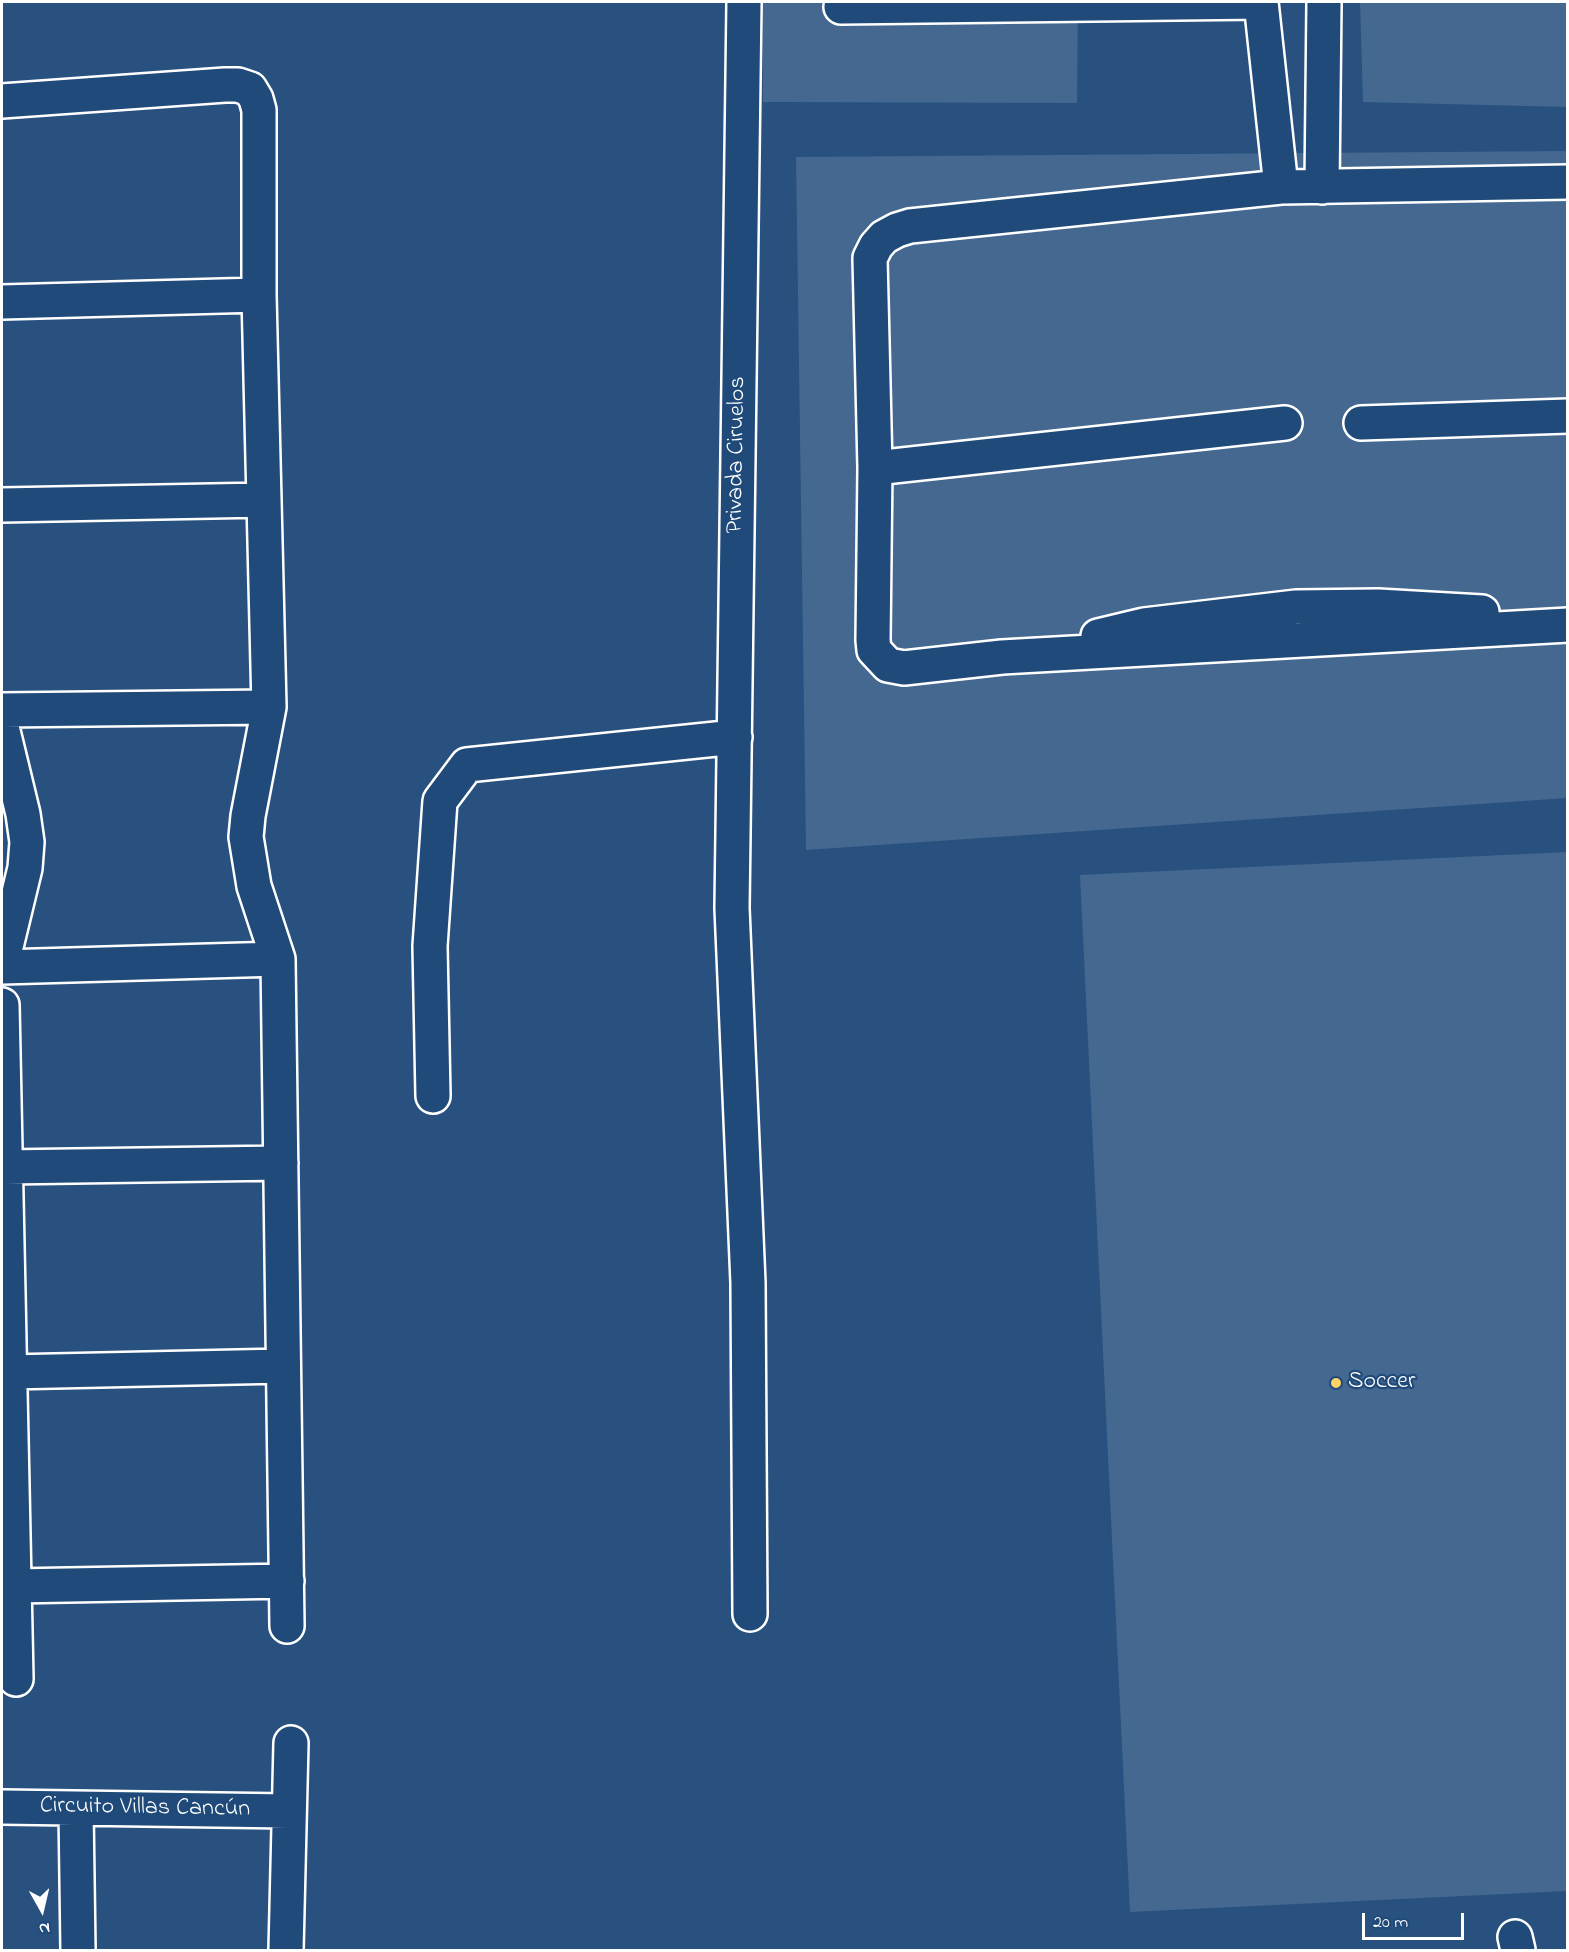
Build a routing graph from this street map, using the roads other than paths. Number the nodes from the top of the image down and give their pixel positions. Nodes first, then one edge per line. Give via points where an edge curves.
1 (744, 2) edge
2 (1261, 2) edge
3 (1324, 2) edge
4 (878, 4) edge
5 (841, 7) dead end
6 (2, 101) edge
7 (1568, 182) edge
8 (1281, 187) junction
9 (1322, 187) junction
10 (259, 295) junction
11 (2, 302) edge
12 (1568, 416) edge
13 (1285, 423) dead end
14 (1361, 423) dead end
15 (875, 468) junction
16 (264, 500) junction
17 (2, 505) edge
18 (1568, 617) edge
19 (1568, 625) edge
20 (1002, 657) junction
21 (269, 707) junction
22 (2, 710) edge
23 (2, 727) edge
24 (735, 737) junction
25 (278, 959) junction
26 (2, 965) edge
27 (2, 1005) edge
28 (433, 1096) dead end
29 (281, 1163) junction
30 (5, 1167) junction
31 (283, 1366) junction
32 (9, 1372) junction
33 (287, 1581) junction
34 (14, 1586) junction
35 (750, 1614) dead end
36 (287, 1626) dead end
37 (16, 1679) dead end
38 (291, 1743) dead end
39 (2, 1808) edge
40 (76, 1809) junction
41 (289, 1810) junction
42 (78, 1950) edge
43 (286, 1950) edge

1 - 24 street, Privada Ciruelos
2 - 4 street
2 - 8 street
3 - 9 street
4 - 5 street
6 - 10 street via 225,85 250,89 258,110
7 - 9 street
8 - 9 street
8 - 15 street via 910,226 884,237 870,258
10 - 11 street
10 - 16 street
12 - 14 street
13 - 15 street
15 - 20 street via 874,650 888,665 904,668
16 - 17 street
16 - 21 street
18 - 20 street via 1378,606 1296,608 1144,625
19 - 20 street
21 - 22 street
21 - 25 street via 246,837 254,886
23 - 26 street via 27,842 25,868
24 - 28 street via 467,765 440,801 430,946
24 - 35 street, Privada Ciruelos via 732,908 748,1283
25 - 26 street
25 - 29 street
27 - 30 street
29 - 30 street
29 - 31 street
30 - 32 street
31 - 32 street
31 - 33 street
32 - 34 street
33 - 34 street
33 - 36 street
34 - 37 street
38 - 41 street
39 - 40 street, Circuito Villas Cancún
40 - 41 street, Circuito Villas Cancún
40 - 42 street
41 - 43 street

